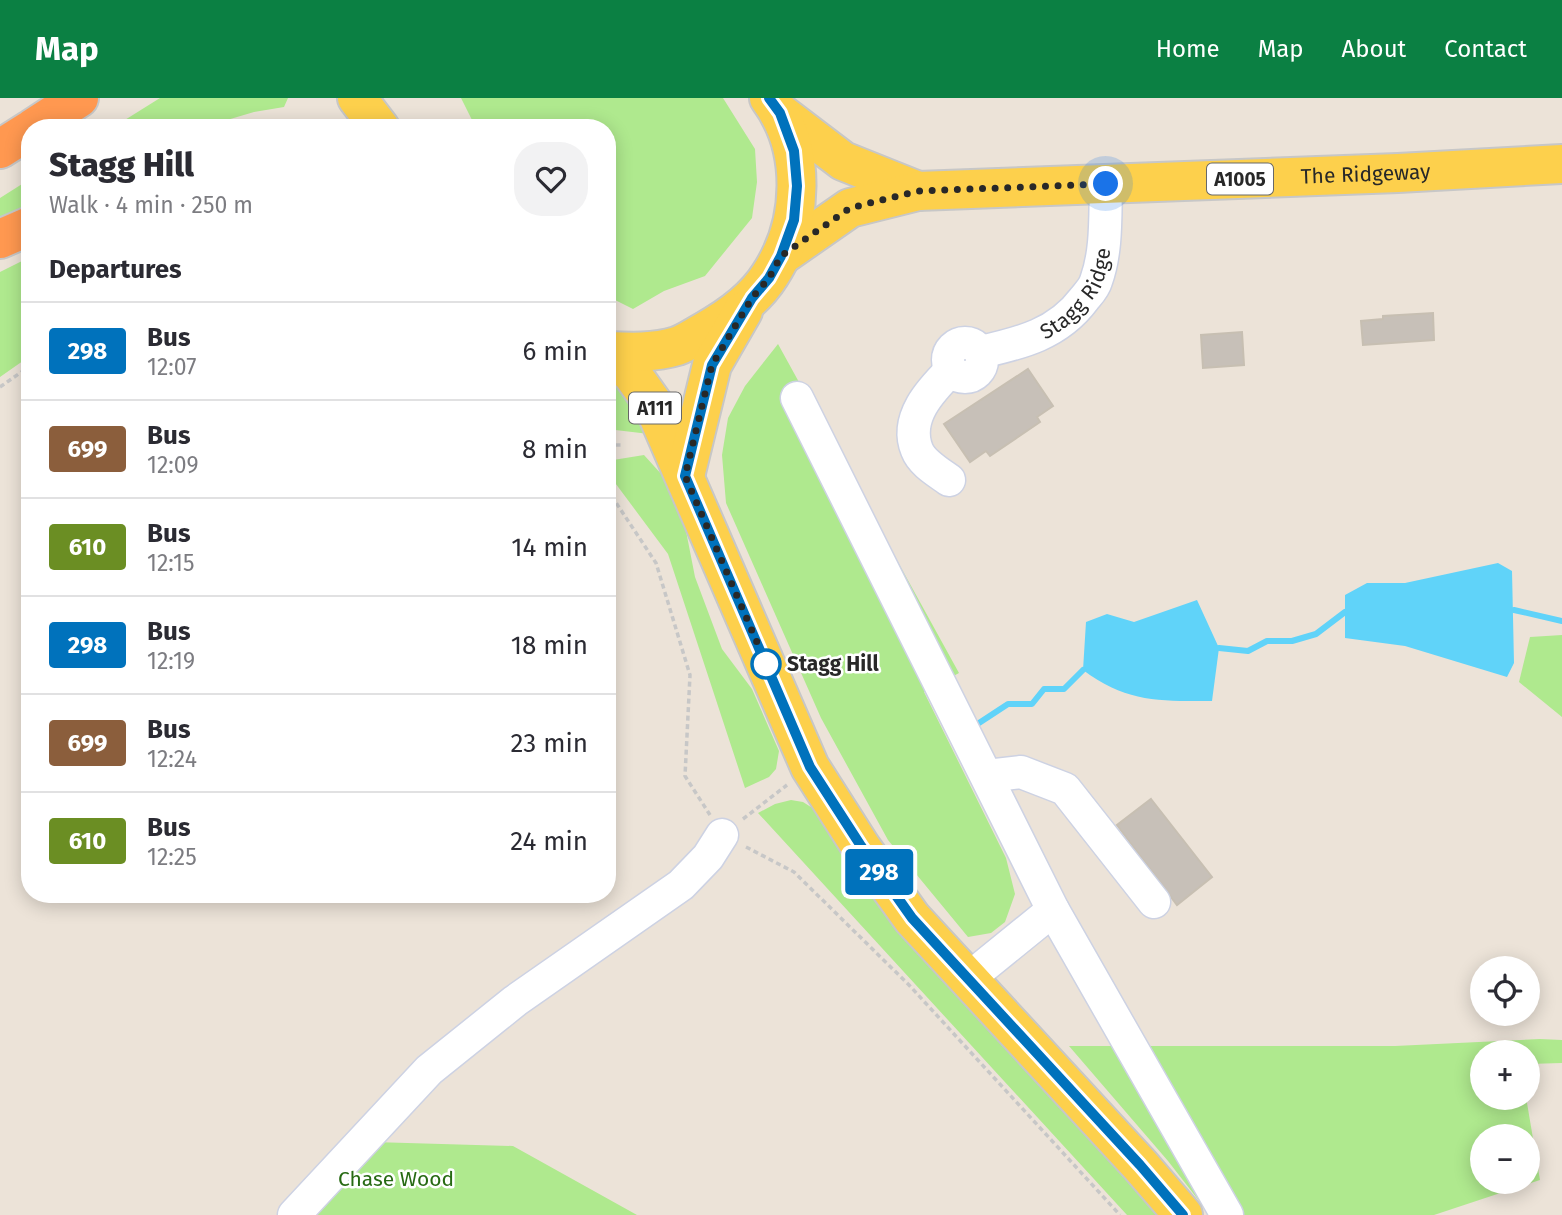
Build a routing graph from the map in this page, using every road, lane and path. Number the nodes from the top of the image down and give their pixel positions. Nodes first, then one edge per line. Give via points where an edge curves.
1 (79, 98) edge
2 (357, 98) edge
3 (775, 105) edge
4 (47, 119) edge
5 (373, 119) edge
6 (21, 136) edge
7 (0, 149) edge
8 (1562, 164) edge
9 (1106, 184) junction
10 (918, 191) junction
11 (21, 230) edge
12 (0, 239) edge
13 (781, 256) junction
14 (752, 298) junction
15 (616, 351) edge
16 (616, 359) edge
17 (21, 372) edge
18 (0, 387) edge
19 (797, 398) dead end
20 (616, 445) edge
21 (621, 445) dead end
22 (685, 476) junction
23 (949, 480) dead end
24 (616, 503) edge
25 (810, 767) junction
26 (987, 776) junction
27 (722, 835) junction
28 (1154, 902) dead end
29 (1053, 910) junction
30 (968, 979) junction
31 (294, 1215) edge
32 (1120, 1215) edge
33 (1183, 1215) edge
34 (1227, 1215) edge

1 - 4 highway
2 - 5 main road
3 - 10 main road, The Ridgeway / A1005 via 843,161
3 - 13 main road via 794,151 797,186 794,220
6 - 7 highway
8 - 9 main road, The Ridgeway / A1005
9 - 10 main road, The Ridgeway / A1005
9 - 23 lane, Stagg Ridge via 1103,252 1096,284 1074,312 1024,342 981,352 982,363 976,373 965,377 951,370 920,407 914,433 917,451
10 - 13 main road, The Ridgeway / A1005 via 850,208
11 - 12 highway
13 - 14 main road
14 - 15 main road via 723,321 679,345
14 - 22 main road, A111 via 712,365
16 - 22 main road, A111 via 652,402
17 - 18 path
19 - 26 lane
20 - 21 path
22 - 25 main road, A111
24 - 27 path via 656,563 690,675 685,776
25 - 27 path
25 - 30 main road, A111 via 912,918
26 - 28 lane via 1021,772 1065,789
26 - 29 lane
27 - 31 lane via 681,885 515,1001 429,1070
27 - 32 path via 794,872 909,985
29 - 30 lane
29 - 34 lane
30 - 33 main road, A111

